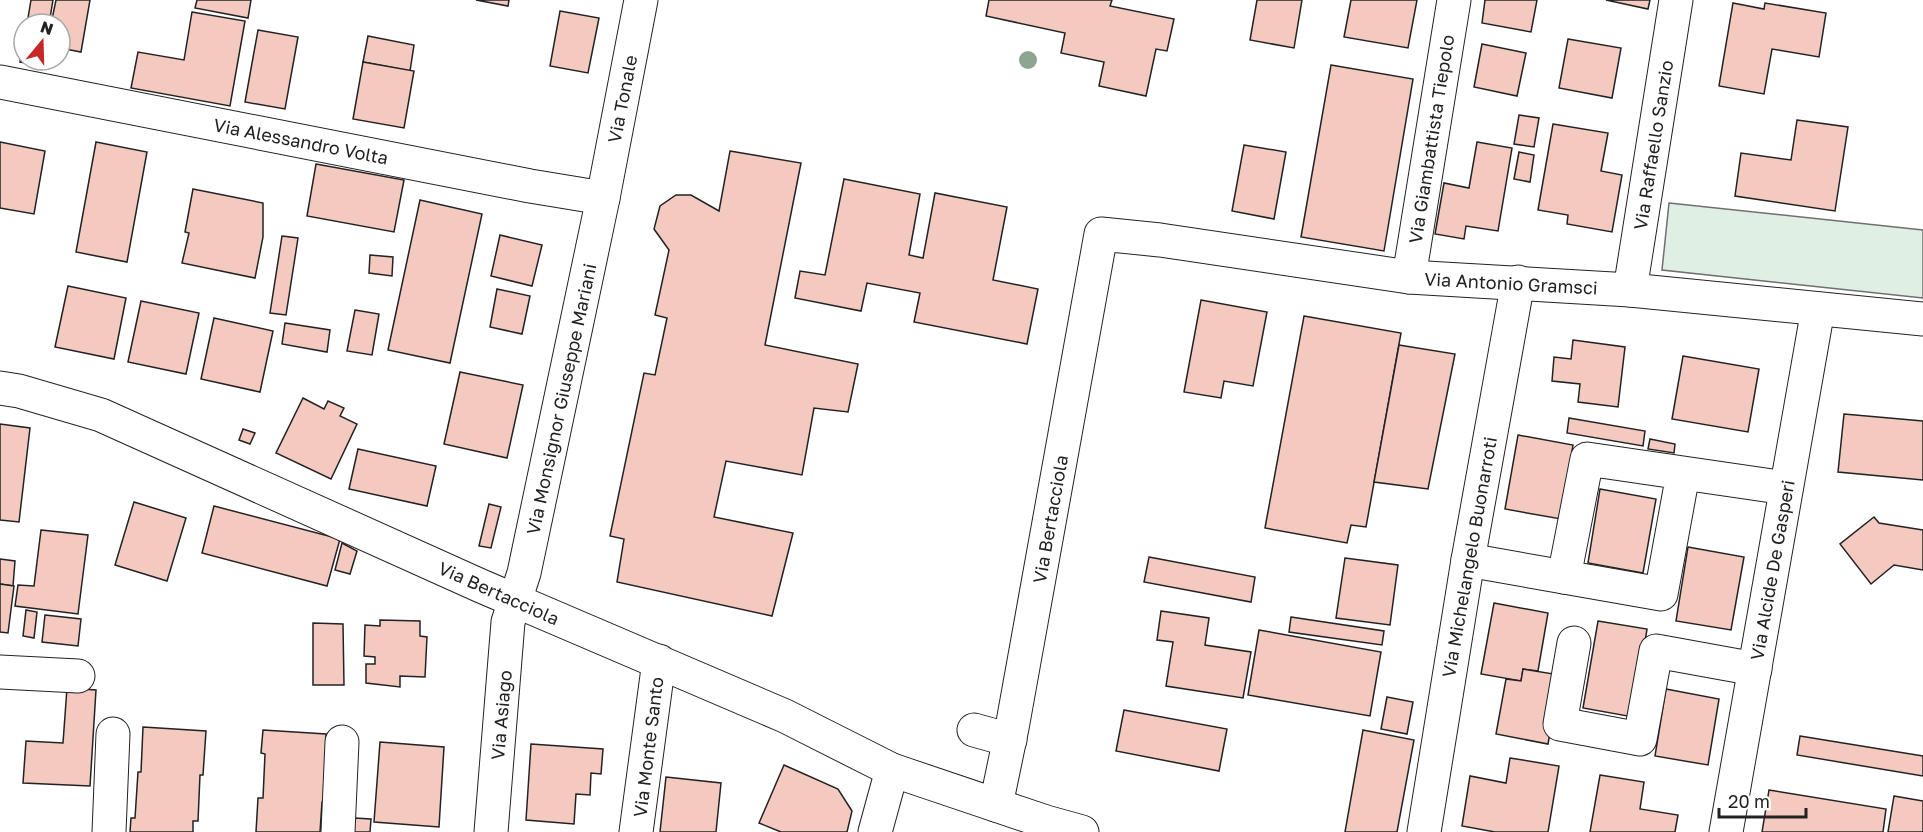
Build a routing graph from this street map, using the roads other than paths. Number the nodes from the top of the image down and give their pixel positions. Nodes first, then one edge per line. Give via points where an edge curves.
1 (640, 0) edge
2 (1454, 0) edge
3 (1676, 0) edge
4 (0, 82) edge
5 (603, 198) junction
6 (1101, 234) joint
7 (1409, 277) junction
8 (1518, 282) junction
9 (1630, 291) junction
10 (1818, 309) junction
11 (1923, 319) edge
12 (0, 388) edge
13 (1683, 474) junction
14 (1786, 488) junction
15 (1468, 560) junction
16 (1564, 577) junction
17 (515, 599) junction
18 (1574, 643) dead end
19 (659, 661) junction
20 (1755, 669) junction
21 (0, 672) edge
22 (78, 676) dead end
23 (974, 730) dead end
24 (113, 734) dead end
25 (1010, 740) junction
26 (342, 742) dead end
27 (892, 770) junction
28 (996, 805) junction
29 (1045, 827) edge
30 (109, 832) edge
31 (338, 832) edge
32 (491, 832) edge
33 (636, 832) edge
34 (875, 832) edge
35 (1082, 832) edge
36 (1424, 832) edge
37 (1726, 832) edge

1 - 5 street, Via Tonale
2 - 7 street, Via Giambattista Tiepolo
3 - 9 street, Via Raffaello Sanzio
4 - 5 street, Via Alessandro Volta
5 - 17 street, Via Monsignor Giuseppe Mariani via 524,573
6 - 7 street, Via Antonio Gramsci
6 - 25 street, Via Bertacciola
7 - 8 street, Via Antonio Gramsci
8 - 9 street, Via Antonio Gramsci
8 - 15 street, Via Michelangelo Buonarroti
9 - 10 street, Via Antonio Gramsci
10 - 11 street, Via Antonio Gramsci
10 - 14 street, Via Alcide De Gasperi
12 - 17 street, Via Bertacciola via 101,415
13 - 14 street
13 - 16 street via 1587,459
13 - 16 street via 1661,594
14 - 20 street, Via Alcide De Gasperi
15 - 16 street
15 - 36 street, Via Michelangelo Buonarroti
17 - 19 street, Via Bertacciola
17 - 32 street, Via Asiago via 508,622
18 - 20 street via 1560,724 1640,739 1656,651
19 - 27 street, Via Bertacciola via 785,716
19 - 33 street, Via Monte Santo
20 - 37 street, Via Alcide De Gasperi
21 - 22 street
23 - 25 street
24 - 30 street
25 - 28 street, Via Bertacciola
26 - 31 street
27 - 28 street, Via Bertacciola
27 - 34 street
28 - 29 street, Via Bertacciola
29 - 35 street, Via Bertacciola

